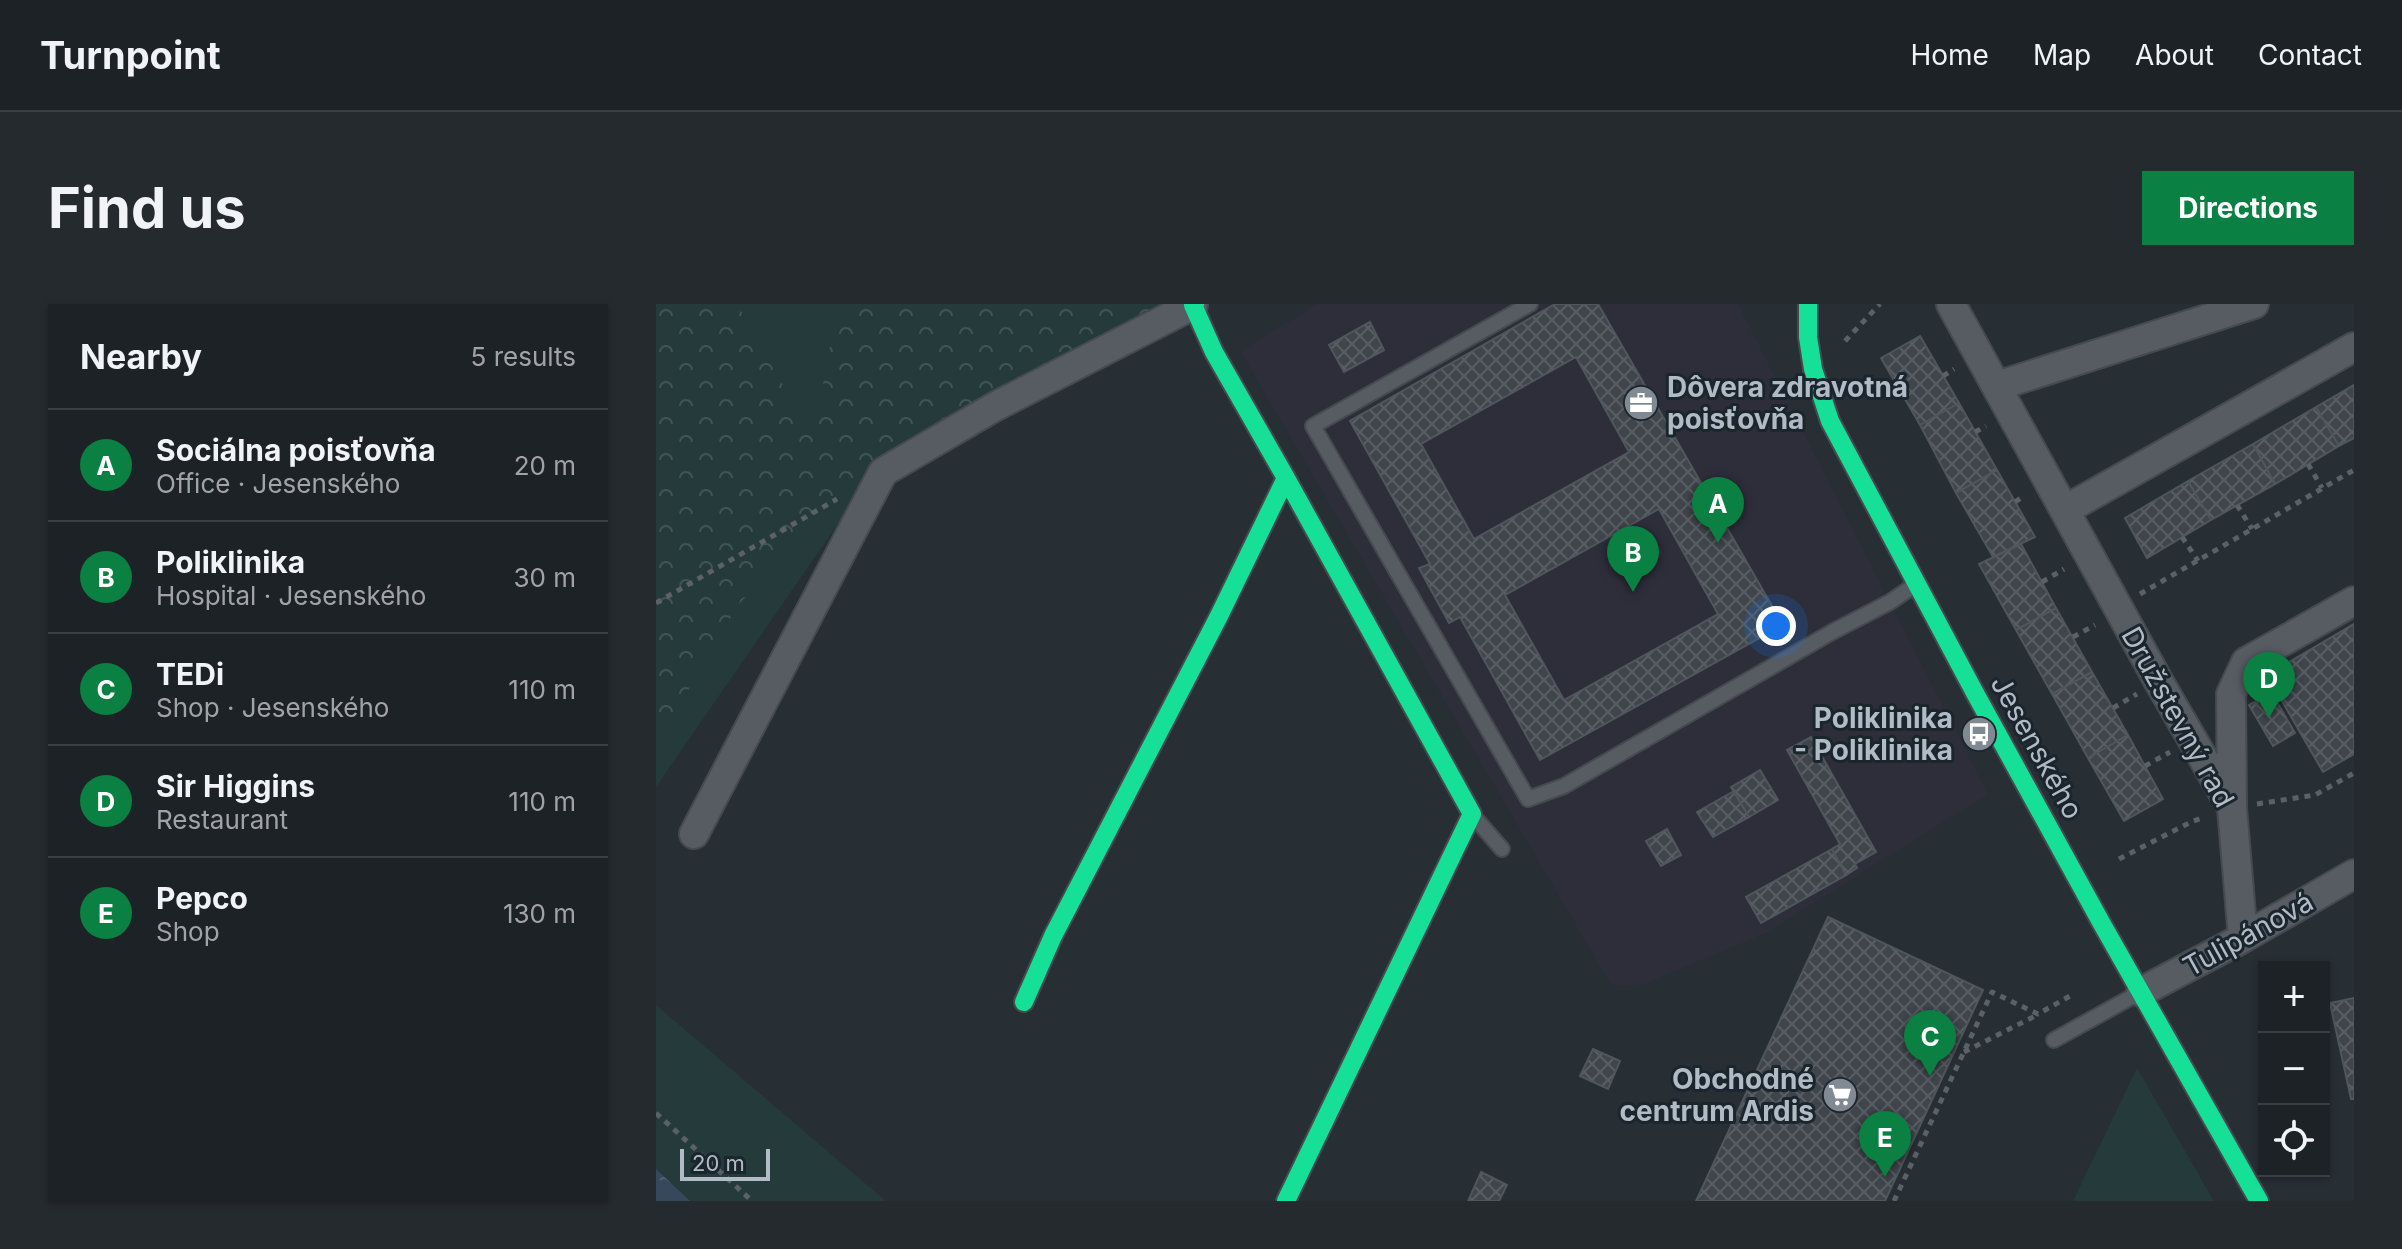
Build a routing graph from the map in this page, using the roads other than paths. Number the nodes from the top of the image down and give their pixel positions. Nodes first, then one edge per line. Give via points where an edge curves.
1 (1530, 304) edge
2 (1808, 304) edge
3 (1951, 304) edge
4 (2254, 304) edge
5 (1194, 305) edge
6 (2354, 347) edge
7 (1997, 386) junction
8 (1286, 478) junction
9 (2065, 510) junction
10 (1917, 584) junction
11 (2354, 601) edge
12 (2232, 808) junction
13 (1472, 814) junction
14 (694, 834) dead end
15 (1502, 849) dead end
16 (2354, 874) edge
17 (2243, 938) junction
18 (2141, 992) junction
19 (1024, 1002) dead end
20 (2054, 1040) dead end
21 (1286, 1201) edge
22 (2259, 1201) edge

1 - 10 lane via 1313,426 1528,799 1564,786
2 - 10 street, Jesenského via 1813,369 1830,421
3 - 7 street, Družstevný rad
4 - 7 street
5 - 8 street via 1214,352
5 - 14 street via 996,406 883,472
6 - 9 street
7 - 9 street, Družstevný rad
8 - 13 street
8 - 19 street
9 - 12 street, Družstevný rad
10 - 18 street, Jesenského
11 - 12 street via 2246,662 2231,694
12 - 17 street, Družstevný rad
13 - 15 lane
13 - 21 street
16 - 17 street, Tulipánová
17 - 18 street, Tulipánová
18 - 20 lane
18 - 22 street, Jesenského

